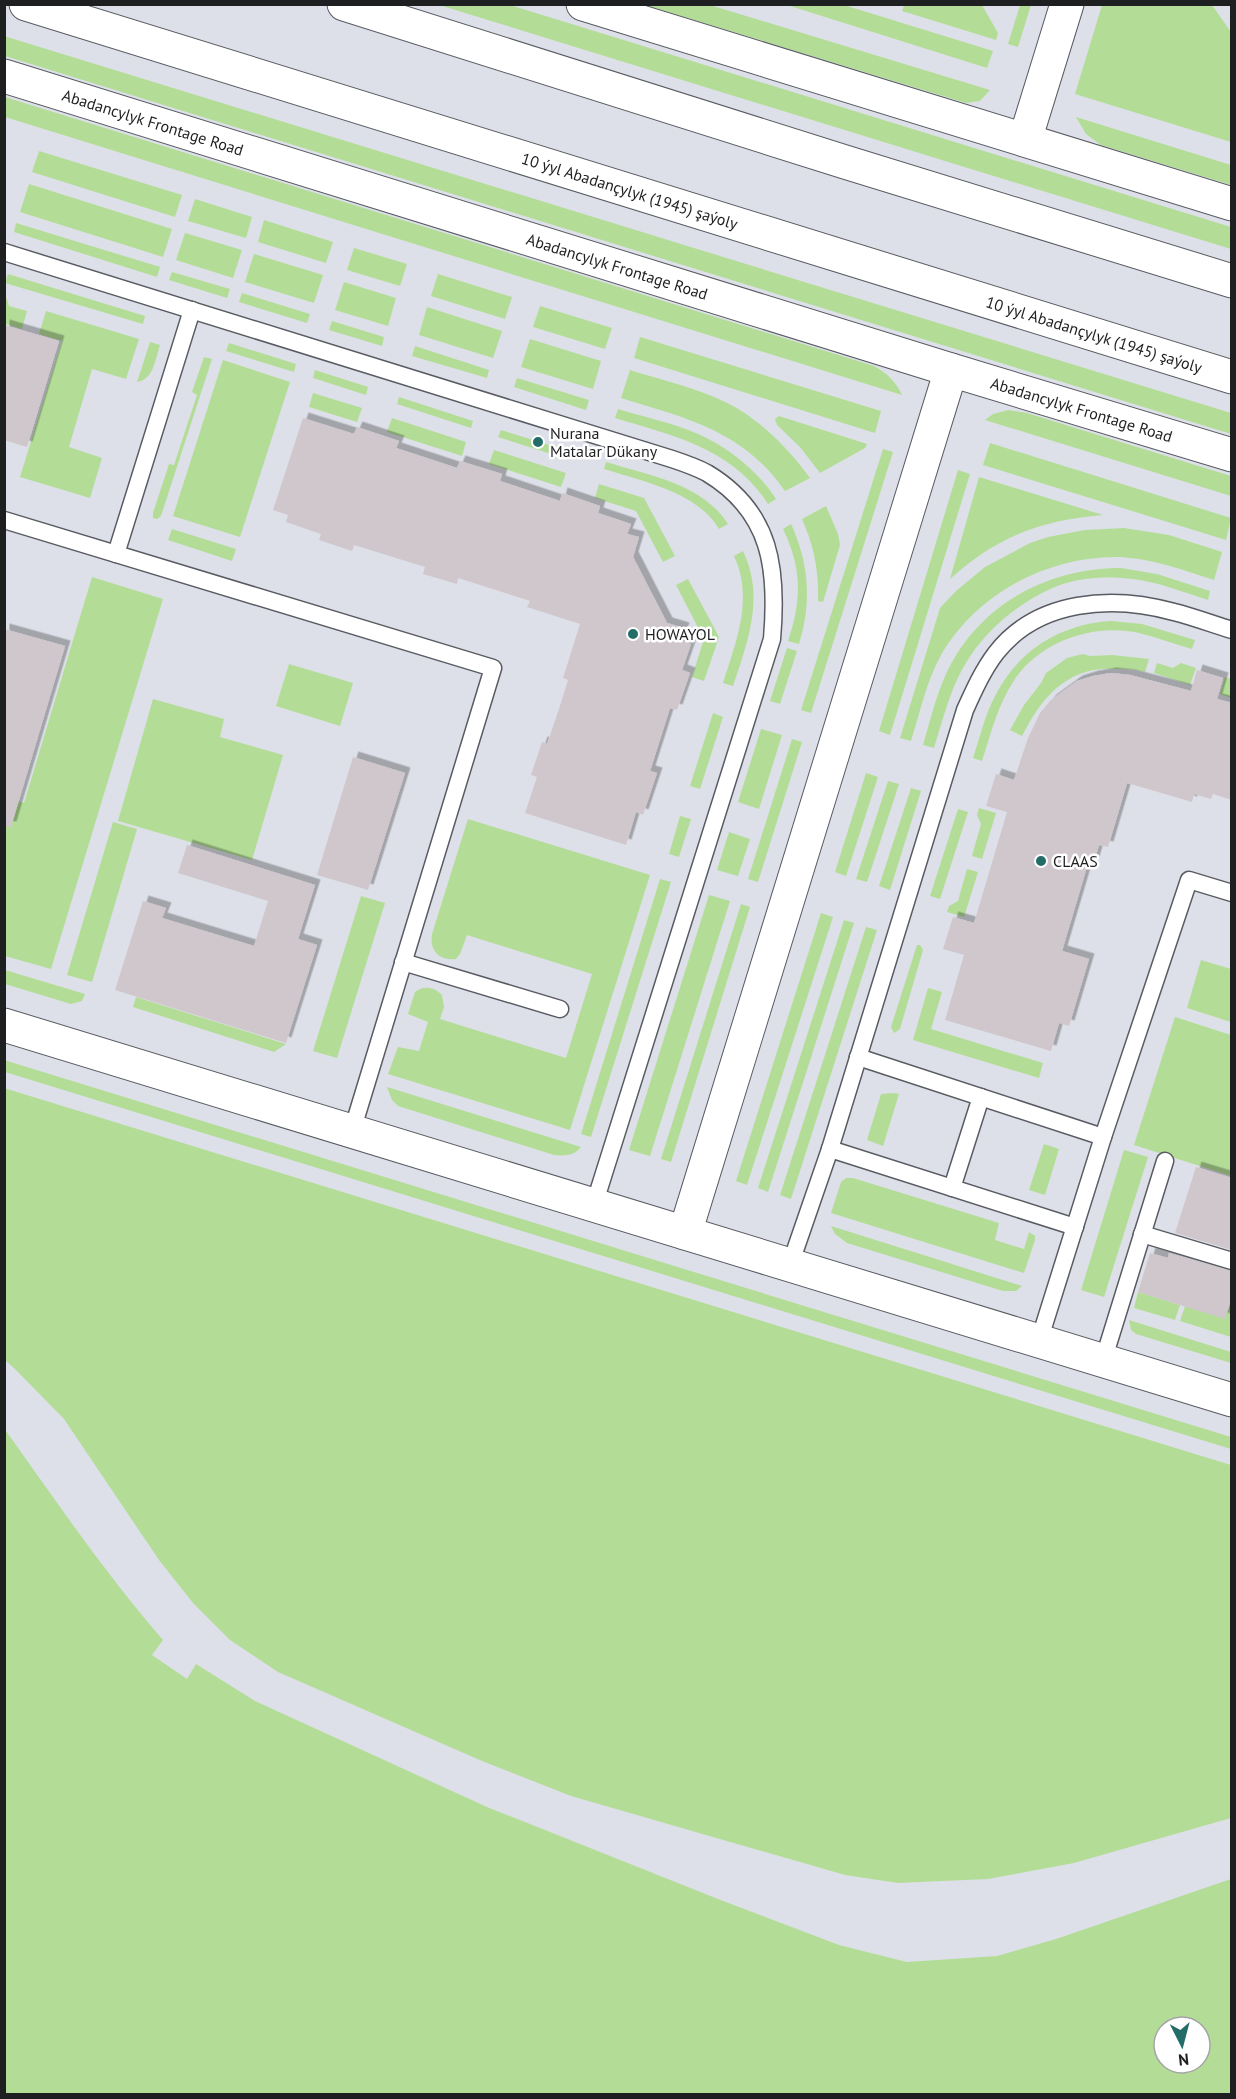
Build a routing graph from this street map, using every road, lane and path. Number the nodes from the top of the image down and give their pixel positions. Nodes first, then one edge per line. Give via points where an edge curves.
1 (26, 4) edge
2 (344, 4) edge
3 (583, 4) edge
4 (1067, 4) edge
5 (4, 76) edge
6 (1025, 140) junction
7 (1232, 204) edge
8 (4, 252) edge
9 (1232, 281) edge
10 (192, 310) junction
11 (951, 370) junction
12 (1232, 377) edge
13 (1232, 455) edge
14 (4, 520) edge
15 (116, 554) junction
16 (1232, 630) edge
17 (1232, 893) edge
18 (403, 962) junction
19 (560, 1010) dead end
20 (4, 1025) edge
21 (858, 1057) junction
22 (981, 1097) junction
23 (352, 1131) junction
24 (1103, 1137) junction
25 (830, 1149) junction
26 (1165, 1161) dead end
27 (952, 1188) junction
28 (594, 1205) junction
29 (1074, 1227) junction
30 (685, 1233) junction
31 (1142, 1234) junction
32 (1232, 1262) edge
33 (790, 1265) junction
34 (1039, 1341) junction
35 (1103, 1361) junction
36 (1232, 1400) edge

1 - 12 street, 10 ýyl Abadançylyk (1945) şaýoly
2 - 9 street
3 - 6 street
4 - 6 street
5 - 11 street, Abadancylyk Frontage Road
6 - 7 street
8 - 10 lane
10 - 15 lane
10 - 28 lane via 672,459 706,473 740,497 765,540 774,573 772,639
11 - 13 street, Abadancylyk Frontage Road
11 - 30 street
14 - 15 lane
15 - 18 lane via 493,668
16 - 21 lane via 1173,611 1101,603 1069,606 1042,617 997,651 965,710
17 - 24 lane via 1189,880
18 - 19 lane
18 - 23 lane
20 - 23 street
21 - 22 lane
21 - 25 lane
22 - 24 lane
22 - 27 lane
23 - 28 street
24 - 29 lane
25 - 27 lane
25 - 33 lane
26 - 31 lane
27 - 29 lane
28 - 30 street
29 - 34 lane
30 - 33 street
31 - 32 lane
31 - 35 lane
33 - 34 street
34 - 35 street
35 - 36 street

